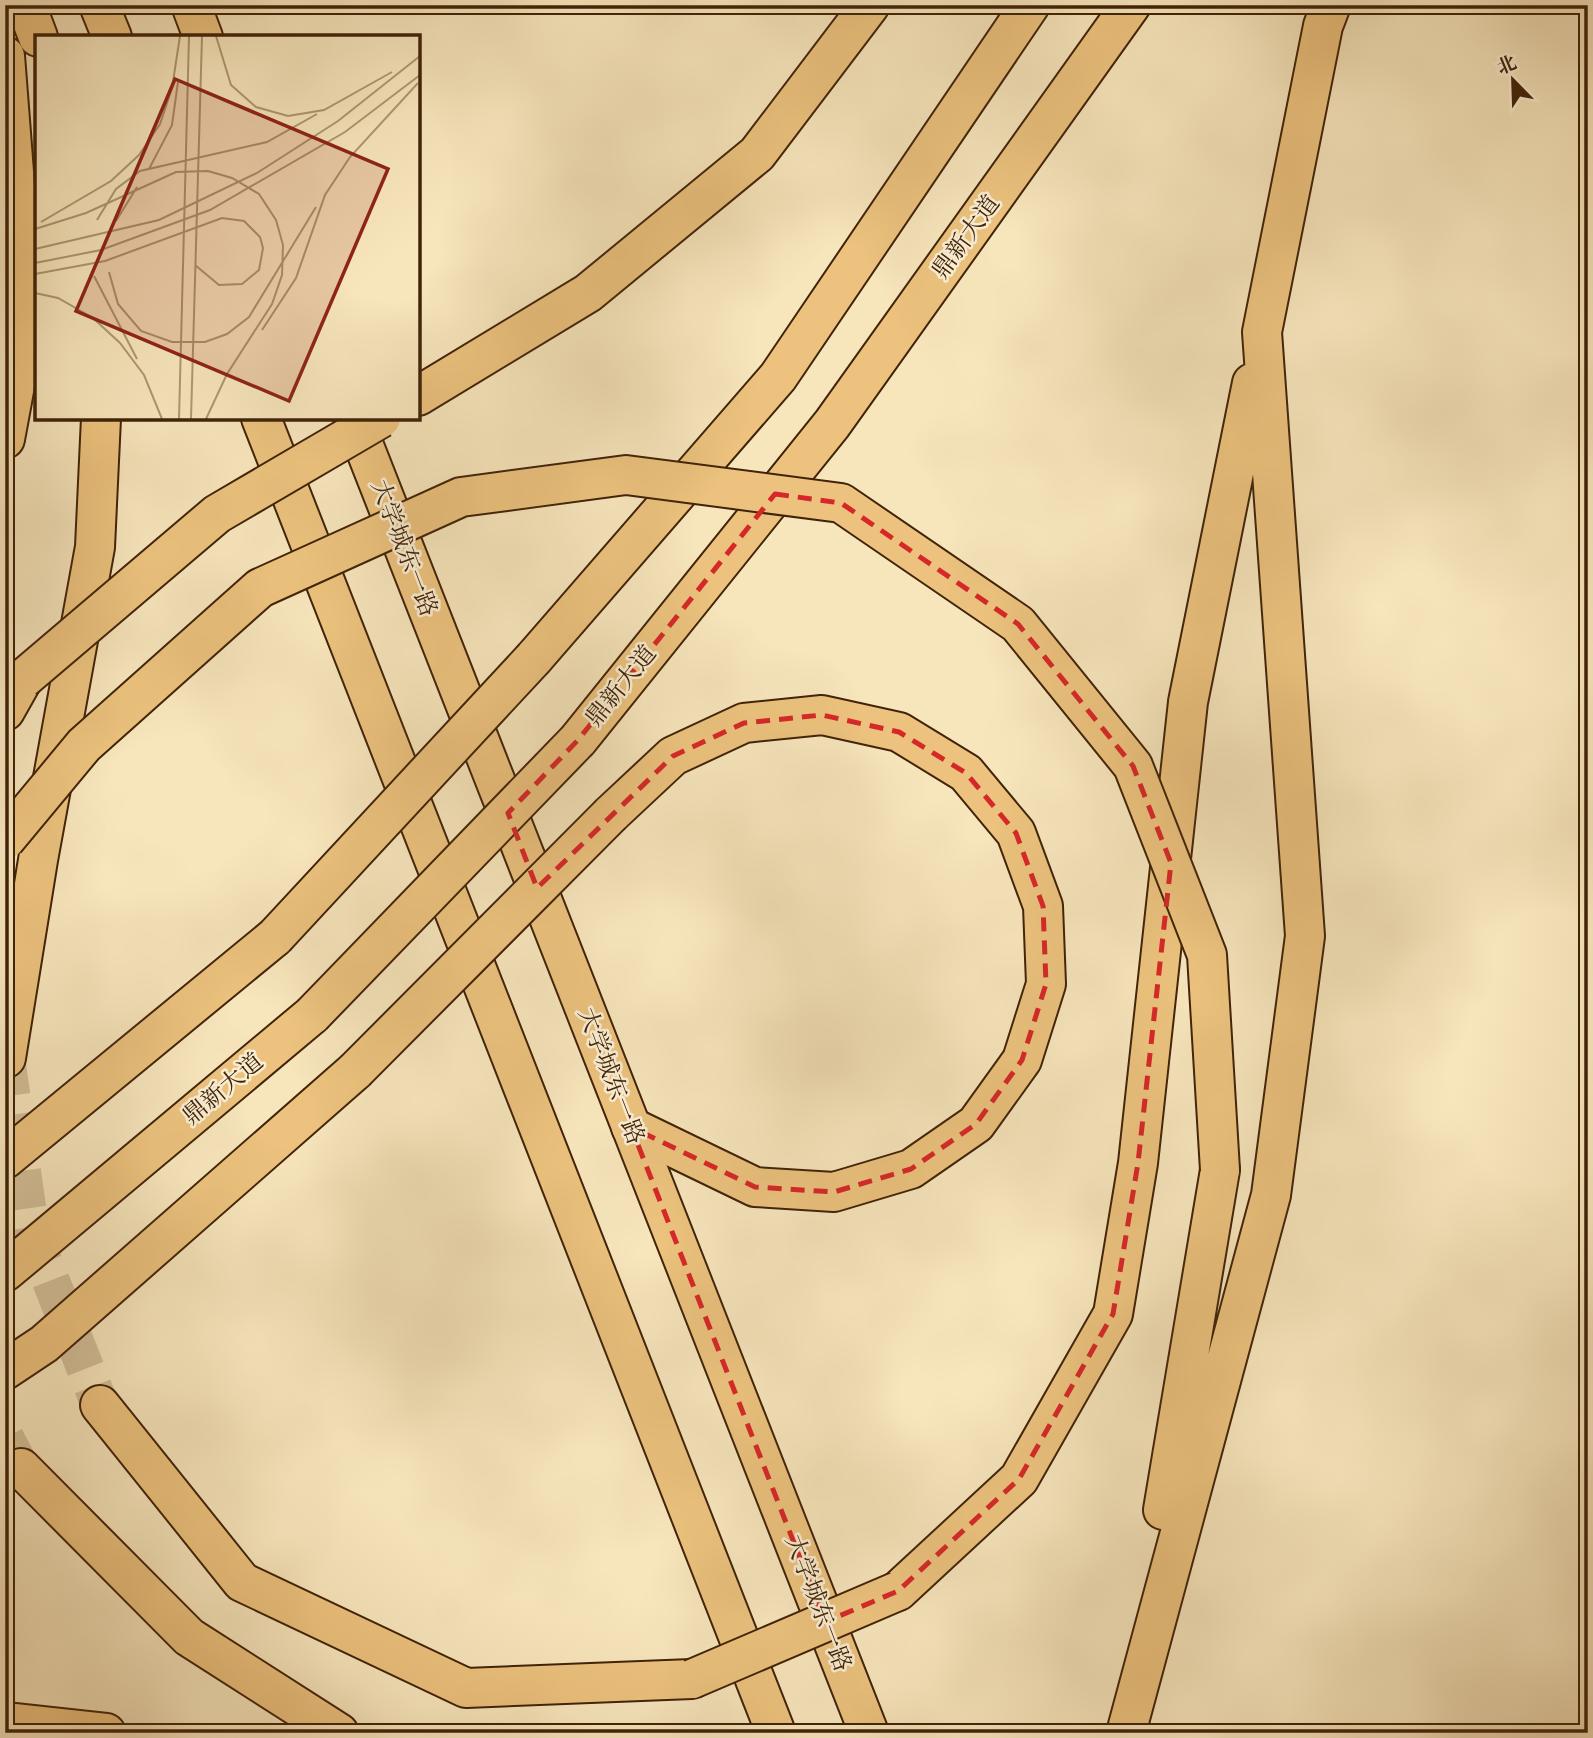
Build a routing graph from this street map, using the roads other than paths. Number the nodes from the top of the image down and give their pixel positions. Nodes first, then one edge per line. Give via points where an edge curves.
1 (26, 5) edge
2 (99, 5) edge
3 (191, 5) edge
4 (870, 5) edge
5 (1030, 5) edge
6 (1131, 5) edge
7 (1331, 5) edge
8 (37, 35) edge
9 (111, 35) edge
10 (202, 35) edge
11 (5, 56) edge
12 (1262, 332) junction
13 (420, 395) edge
14 (101, 420) edge
15 (262, 420) edge
16 (354, 420) edge
17 (378, 420) edge
18 (5, 439) edge
19 (14, 695) edge
20 (5, 840) edge
21 (6, 1058) edge
22 (631, 1128) junction
23 (5, 1159) edge
24 (5, 1272) edge
25 (5, 1370) edge
26 (100, 1405) tunnel mouth
27 (21, 1468) tunnel mouth
28 (5, 1722) edge
29 (106, 1733) edge
30 (339, 1733) edge
31 (776, 1733) edge
32 (869, 1733) edge
33 (1125, 1733) edge

1 - 8 main road
2 - 9 main road
3 - 10 main road
4 - 13 main road via 757,154 588,293
5 - 23 main road, bridge via 778,377 534,658 275,937
6 - 24 main road, 鼎新大道, bridge via 832,424 578,740 312,1015
7 - 12 main road
11 - 18 main road via 26,326
12 - 26 main road, bridge via 1188,702 1138,1163 1113,1314 1019,1479 898,1591 692,1679 466,1688 242,1582
12 - 33 main road via 1305,936 1271,1195
14 - 21 main road via 95,547
15 - 31 main road
16 - 22 main road, 大学城东一路
17 - 19 main road, bridge via 217,514
20 - 33 main road, bridge via 84,745 260,588 461,497 626,475 841,503 1018,624 1133,766 1207,955 1220,1170
22 - 25 main road, bridge via 755,1187 834,1192 911,1169 976,1124 1022,1060 1046,984 1044,906 1016,832 966,773 899,732 822,715 744,723 673,756 355,1072 44,1344
22 - 32 main road, 大学城东一路
27 - 30 main road via 189,1636
28 - 29 main road

